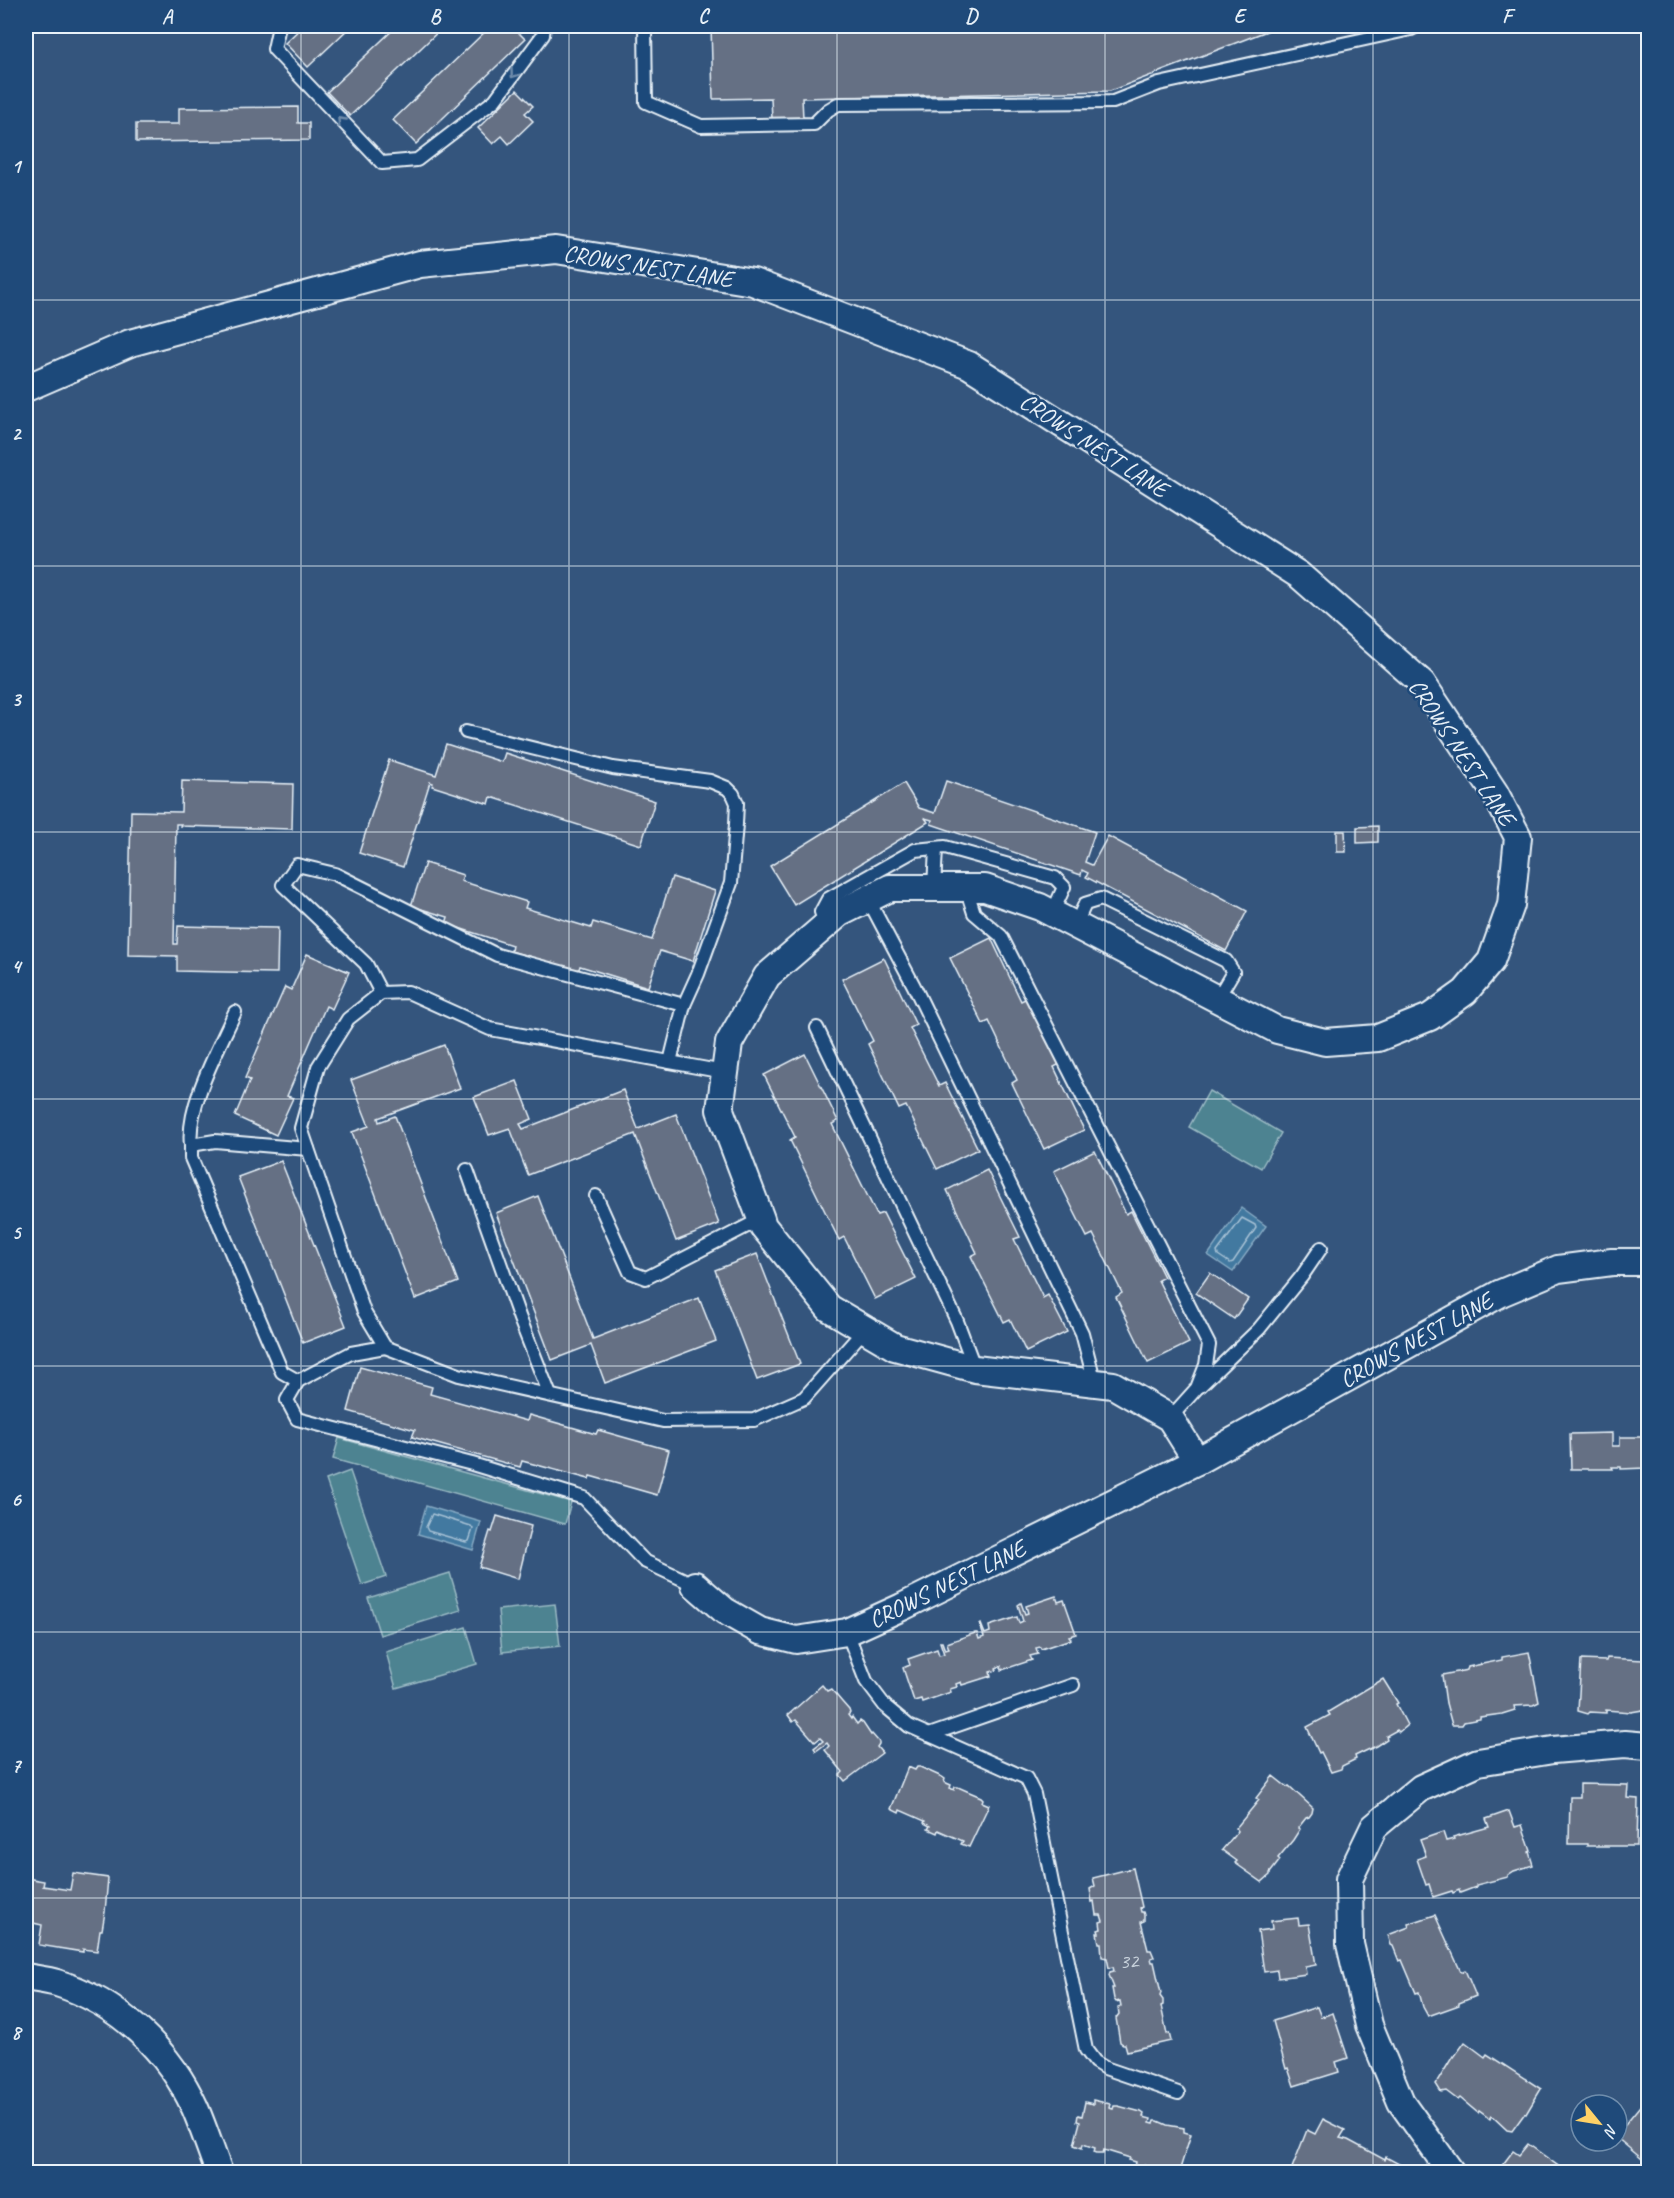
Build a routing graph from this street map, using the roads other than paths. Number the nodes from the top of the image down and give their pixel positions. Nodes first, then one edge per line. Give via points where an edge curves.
1 (279, 26) edge
2 (544, 26) edge
3 (645, 26) edge
4 (1417, 26) edge
5 (26, 388) edge
6 (466, 732) dead end
7 (936, 848) junction
8 (934, 888) junction
9 (966, 888) junction
10 (868, 899) junction
11 (1052, 914) junction
12 (826, 925) junction
13 (1075, 926) junction
14 (381, 993) junction
15 (1216, 999) junction
16 (684, 1005) junction
17 (235, 1011) dead end
18 (817, 1028) dead end
19 (670, 1062) junction
20 (724, 1072) junction
21 (191, 1145) junction
22 (308, 1149) junction
23 (467, 1170) dead end
24 (596, 1196) dead end
25 (761, 1219) junction
26 (1321, 1248) dead end
27 (1648, 1262) edge
28 (865, 1329) junction
29 (385, 1347) junction
30 (975, 1369) junction
31 (298, 1381) junction
32 (1095, 1383) junction
33 (1197, 1388) junction
34 (550, 1395) junction
35 (1170, 1418) junction
36 (1197, 1461) junction
37 (695, 1585) joint
38 (848, 1632) junction
39 (1073, 1685) dead end
40 (929, 1735) junction
41 (1648, 1746) edge
42 (26, 1977) edge
43 (1178, 2093) dead end
44 (219, 2172) edge
45 (1451, 2172) edge

2 -> 1 lane via 543,35 495,100 417,160 382,163 274,49
3 - 4 lane via 646,102 701,126 814,124 838,104 1113,102 1159,84
5 - 15 street, CROWS NEST LANE via 130,343 420,264 556,250 753,282 969,365 1299,575 1422,683 1495,793 1518,837 1511,905 1491,960 1465,992 1430,1017 1378,1038 1325,1042 1277,1030
6 - 16 lane via 613,768 710,782 733,794 737,803 731,883
7 - 8 lane
7 - 11 lane via 945,847 1055,878 1064,887
7 - 12 lane via 915,850 828,899 821,912
8 - 9 street, CROWS NEST LANE
8 - 10 street, CROWS NEST LANE via 890,888
9 - 11 street, CROWS NEST LANE via 986,888
9 - 33 lane via 974,913 1001,936 1209,1345
10 - 12 street, CROWS NEST LANE
10 - 32 lane via 1082,1333
11 - 13 street, CROWS NEST LANE
12 - 20 street, CROWS NEST LANE via 767,976 729,1043
13 - 15 street, CROWS NEST LANE
13 - 15 lane via 1085,904 1101,898 1226,961 1233,972
14 - 16 lane via 366,964 284,885 297,865 335,874 497,955
14 - 19 lane via 408,992 490,1029
14 - 22 lane via 348,1019 318,1067 301,1128
16 - 19 lane
17 - 21 lane via 197,1099 189,1131
18 - 30 lane via 957,1321
19 - 20 lane
20 - 25 street, CROWS NEST LANE via 720,1110
21 - 22 lane via 215,1141
21 - 31 lane via 191,1158 282,1372
22 - 29 lane via 364,1312
23 - 34 lane
24 - 25 lane via 630,1272 646,1278
25 - 28 street, CROWS NEST LANE via 829,1308
26 - 33 lane via 1259,1329
27 - 36 street, CROWS NEST LANE via 1558,1269 1501,1293
28 - 30 street, CROWS NEST LANE via 895,1347
28 - 34 lane via 804,1398 754,1420 663,1421
29 - 31 lane via 351,1353
29 - 34 lane via 459,1375
30 - 32 street, CROWS NEST LANE
31 - 37 lane via 287,1400 297,1419 472,1464 584,1498 644,1561
32 - 35 street, CROWS NEST LANE via 1113,1385
33 - 35 lane
35 - 36 street, CROWS NEST LANE
36 - 38 street, CROWS NEST LANE
37 - 38 street, CROWS NEST LANE via 725,1611 760,1631 796,1640
38 - 40 lane via 867,1681 885,1706 909,1726
39 - 40 lane
40 - 43 lane via 1026,1778 1034,1794 1086,2050 1106,2068
41 - 45 street via 1553,1750 1478,1762 1421,1788 1374,1827 1348,1879 1350,1944 1369,2025 1401,2102
42 - 44 street via 57,1983 92,1997 131,2023 159,2050 194,2107

